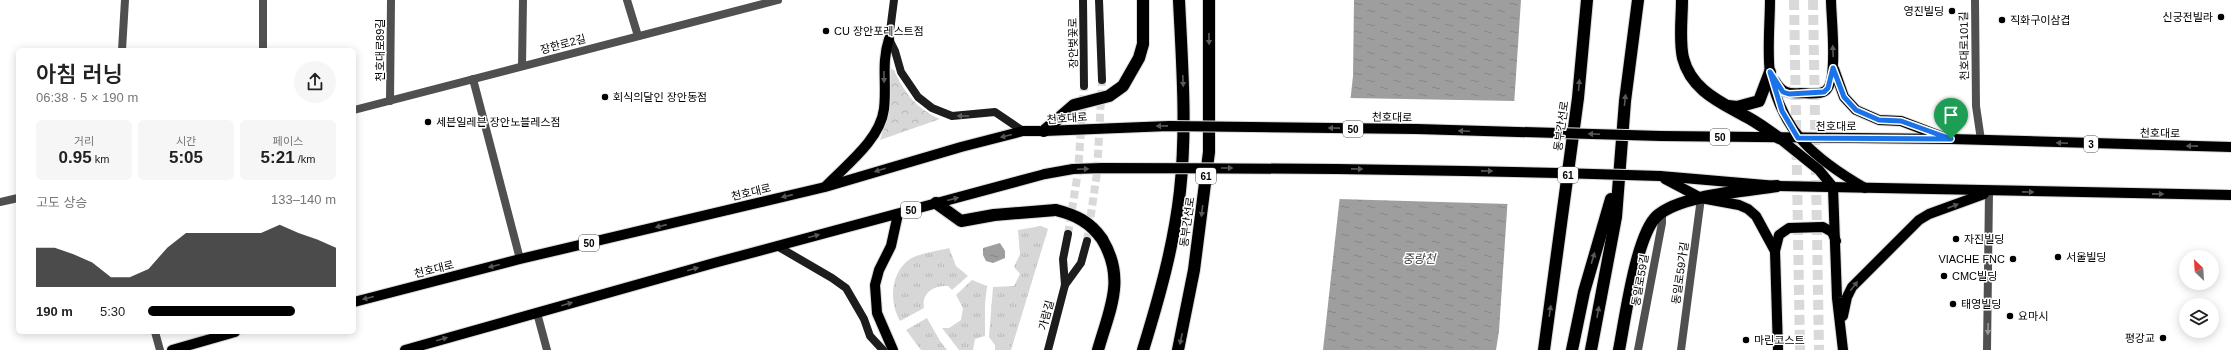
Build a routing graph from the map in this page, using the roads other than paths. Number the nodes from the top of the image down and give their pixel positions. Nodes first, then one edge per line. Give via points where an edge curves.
1 (125, 0) edge
2 (263, 0) edge
3 (391, 0) edge
4 (523, 0) edge
5 (627, 0) edge
6 (778, 0) edge
7 (894, 0) edge
8 (1083, 0) edge
9 (1099, 0) edge
10 (1144, 0) edge
11 (1178, 0) edge
12 (1208, 0) edge
13 (1587, 0) edge
14 (1638, 0) edge
15 (1682, 0) edge
16 (1770, 0) edge
17 (1831, 0) edge
18 (1975, 0) edge
19 (638, 36) junction
20 (889, 38) junction
21 (122, 48) edge
22 (263, 48) edge
23 (522, 66) junction
24 (1833, 68) junction
25 (1770, 72) junction
26 (473, 79) junction
27 (1102, 80) tunnel mouth
28 (1084, 86) tunnel mouth
29 (390, 101) junction
30 (1724, 106) junction
31 (356, 110) edge
32 (1044, 131) junction
33 (1023, 132) junction
34 (1779, 138) junction
35 (1798, 138) junction
36 (1951, 139) junction
37 (1981, 140) junction
38 (1621, 147) junction
39 (2231, 147) edge
40 (1660, 176) junction
41 (1777, 186) junction
42 (825, 187) junction
43 (1833, 187) junction
44 (1865, 188) junction
45 (1989, 192) junction
46 (2231, 195) edge
47 (16, 198) edge
48 (1701, 198) junction
49 (0, 202) edge
50 (936, 203) junction
51 (1662, 213) junction
52 (898, 214) junction
53 (1068, 234) tunnel mouth
54 (1086, 241) tunnel mouth
55 (1837, 242) junction
56 (777, 246) junction
57 (1775, 251) junction
58 (520, 259) junction
59 (1065, 285) junction
60 (356, 301) edge
61 (537, 313) junction
62 (1841, 322) junction
63 (156, 334) edge
64 (228, 334) edge
65 (160, 350) edge
66 (172, 350) edge
67 (405, 350) edge
68 (547, 350) edge
69 (883, 350) edge
70 (893, 350) edge
71 (1048, 350) edge
72 (1098, 350) edge
73 (1143, 350) edge
74 (1178, 350) edge
75 (1544, 350) edge
76 (1572, 350) edge
77 (1591, 350) edge
78 (1619, 350) edge
79 (1638, 350) edge
80 (1681, 350) edge
81 (1778, 350) edge
82 (1843, 350) edge
83 (1987, 350) edge

1 - 21 street
2 - 22 street
3 - 29 street, 천호대로89길
4 - 23 street
5 - 19 street
6 - 19 street, 장한로2길
7 - 20 street
8 - 28 street, 장안벚꽃로
9 - 27 street
10 - 32 highway, bridge via 1143,44 1139,58 1123,86 1109,96 1074,105
11 -> 73 highway via 1184,84 1180,190 1166,266
12 -> 74 highway, 동부간선로 / 61 via 1209,152 1194,270
75 -> 13 highway, 동부간선로 / 61 via 1578,98
38 -> 14 highway via 1624,100
15 - 30 highway via 1683,58 1703,92
16 - 25 main road
24 -> 17 main road
18 - 37 street, 천호대로101길 via 1976,106
19 - 23 street, 장한로2길
33 -> 20 street via 995,112 952,116 932,108 918,97 906,82
20 -> 42 main road via 884,54 884,110 876,132
23 - 26 street, 장한로2길
24 - 25 main road via 1828,88 1824,92 1783,92
24 - 36 main road via 1844,97 1856,110 1879,120 1901,121
25 - 30 highway via 1759,101 1737,107
25 - 35 main road via 1782,111
26 - 29 street, 장한로2길
26 - 58 street
29 - 31 street, 장한로2길
30 - 34 highway
32 - 33 main road, 천호대로 / 50
34 -> 32 main road, 천호대로 / 50, bridge via 1169,126
33 -> 42 main road, 천호대로 / 50 via 961,147
34 - 35 main road, 천호대로 / 3
34 - 43 main road via 1819,170
35 - 36 main road, 천호대로 / 3
35 - 44 main road via 1828,166
36 - 37 main road, 천호대로 / 3
39 -> 37 main road, 천호대로 / 3
76 -> 38 highway via 1584,292 1608,215
77 -> 38 highway via 1616,217
40 - 41 main road, 50
40 - 48 main road
50 -> 40 main road, 50, bridge via 1073,169 1415,169
41 - 43 main road
41 - 48 highway
42 -> 58 main road, 천호대로 / 50
43 - 44 main road
43 - 55 main road
44 - 45 main road
45 -> 46 main road
62 -> 45 main road via 1852,287 1919,220
45 -> 83 street
47 - 49 street
48 - 51 highway via 1671,207
48 - 57 main road via 1748,209 1756,216
48 - 80 street, 동일로59가길
50 - 52 main road, 50
50 - 72 highway, bridge via 961,221 994,215 1056,210 1078,216 1087,222 1110,251 1116,276 1115,290
51 - 78 highway via 1656,218 1643,242
51 - 79 street, 동일로59길
56 -> 52 main road, 50
52 - 70 main road via 891,246 875,285 877,313
53 - 59 street, 가람길 via 1063,259
54 - 59 street, 가람길 via 1081,263
55 - 57 main road via 1832,232 1823,227 1789,228 1779,235
55 - 62 main road via 1837,298
61 -> 56 main road, 50
56 - 69 street via 846,288 870,336
57 - 81 main road
58 -> 60 main road, 천호대로 / 50
59 - 71 street, 가람길
67 -> 61 main road, 50
61 - 68 street
62 - 82 main road
63 - 65 street
64 - 66 main road

